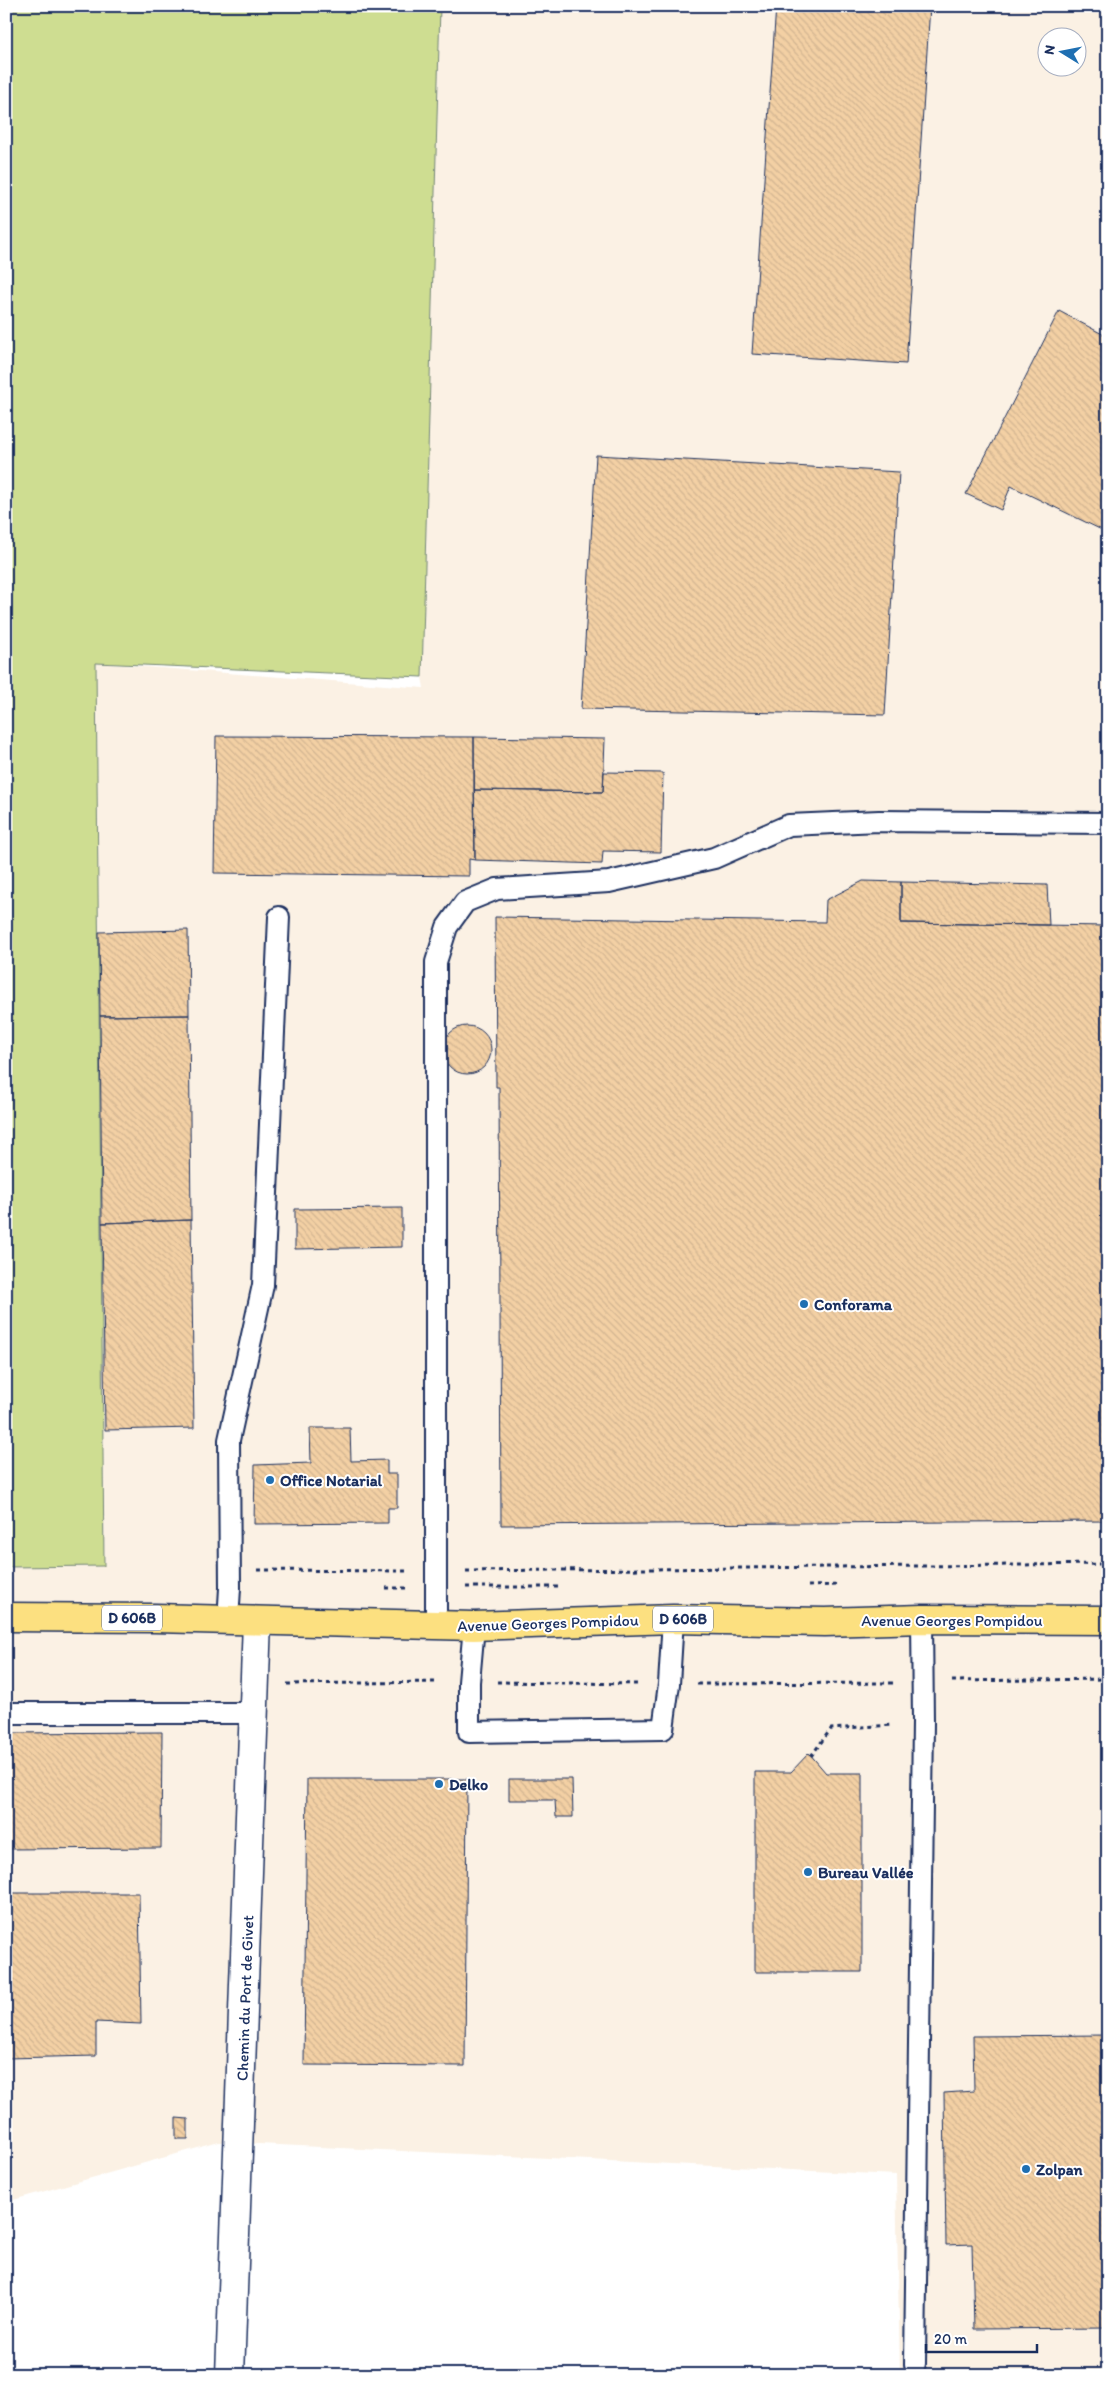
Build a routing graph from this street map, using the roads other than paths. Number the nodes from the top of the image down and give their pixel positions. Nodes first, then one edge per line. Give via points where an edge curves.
1 (1108, 823) edge
2 (279, 917) dead end
3 (6, 1617) edge
4 (673, 1619) junction
5 (922, 1619) junction
6 (228, 1620) junction
7 (1108, 1620) edge
8 (257, 1622) junction
9 (436, 1626) junction
10 (474, 1626) junction
11 (6, 1713) edge
12 (254, 1713) junction
13 (915, 2364) dead end
14 (230, 2375) edge

1 - 9 lane via 880,821 789,825 714,858 609,882 497,889 465,902 447,927 436,962
2 - 6 lane via 263,1285 229,1440
3 - 6 main road, D 606B
4 - 5 main road, Avenue Georges Pompidou / D 606B via 825,1622
4 - 10 main road, Avenue Georges Pompidou / D 606B
4 - 10 lane via 663,1729 469,1732
5 - 7 main road, Avenue Georges Pompidou / D 606B
5 - 13 lane
6 - 8 main road, D 606B
8 - 9 main road, Avenue Georges Pompidou / D 606B
8 - 12 street, Chemin du Port de Givet
9 - 10 main road, Avenue Georges Pompidou / D 606B
11 - 12 lane
12 - 14 street, Chemin du Port de Givet

